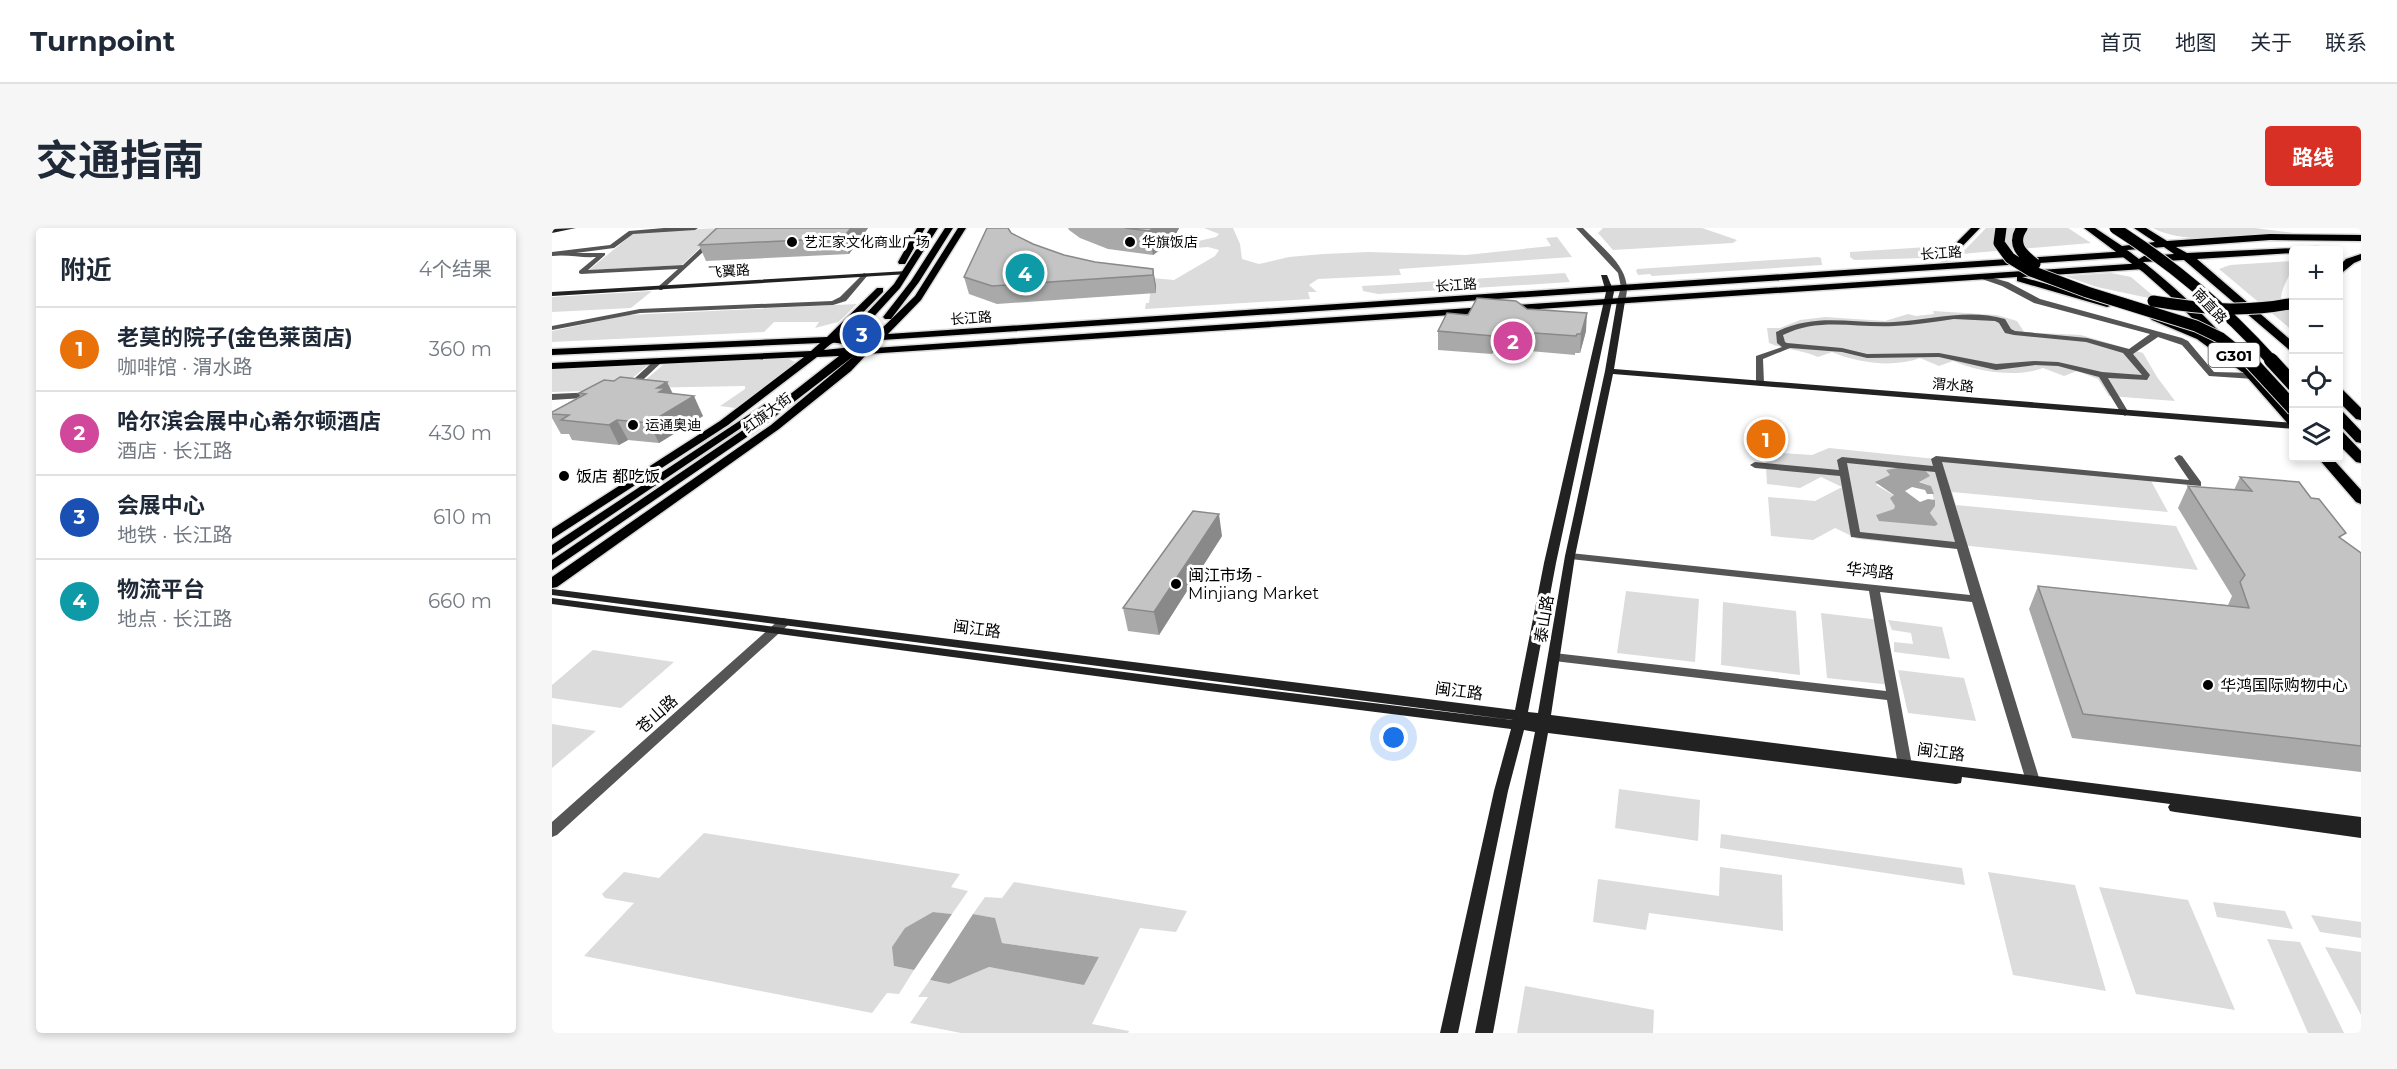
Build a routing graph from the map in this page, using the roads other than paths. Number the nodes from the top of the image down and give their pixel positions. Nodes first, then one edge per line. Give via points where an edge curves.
1 (573, 228) edge
2 (695, 228) edge
3 (726, 228) edge
4 (921, 228) edge
5 (934, 228) edge
6 (948, 228) edge
7 (962, 228) edge
8 (1579, 228) edge
9 (1976, 228) edge
10 (2001, 228) edge
11 (2022, 228) edge
12 (2089, 228) edge
13 (2115, 228) edge
14 (2128, 228) edge
15 (2139, 228) edge
16 (2269, 228) edge
17 (2291, 228) edge
18 (552, 231) edge
19 (562, 231) junction
20 (2361, 231) edge
21 (552, 238) edge
22 (2361, 238) edge
23 (2167, 244) junction
24 (612, 247) junction
25 (2361, 249) edge
26 (570, 253) junction
27 (552, 254) edge
28 (603, 254) junction
29 (2132, 256) junction
30 (2289, 256) edge
31 (2187, 257) junction
32 (2343, 257) edge
33 (2361, 257) edge
34 (1945, 259) junction
35 (683, 267) junction
36 (2343, 268) edge
37 (907, 273) junction
38 (894, 274) junction
39 (864, 275) junction
40 (2002, 276) junction
41 (1985, 277) junction
42 (662, 288) junction
43 (1607, 289) junction
44 (1623, 291) junction
45 (552, 294) edge
46 (2184, 302) junction
47 (2289, 304) edge
48 (2245, 305) junction
49 (852, 319) junction
50 (906, 322) junction
51 (941, 326) junction
52 (552, 328) edge
53 (804, 334) junction
54 (2156, 334) junction
55 (852, 341) junction
56 (552, 345) edge
57 (1786, 345) junction
58 (2289, 345) edge
59 (920, 349) junction
60 (552, 352) edge
61 (2129, 353) junction
62 (772, 355) junction
63 (552, 357) edge
64 (659, 361) junction
65 (2289, 363) edge
66 (801, 365) junction
67 (552, 366) edge
68 (847, 369) junction
69 (1609, 371) junction
70 (2102, 375) junction
71 (2254, 376) junction
72 (2289, 380) edge
73 (1760, 383) junction
74 (617, 394) edge
75 (552, 397) edge
76 (2343, 398) edge
77 (601, 399) edge
78 (2293, 408) edge
79 (2342, 408) edge
80 (2125, 412) junction
81 (2361, 416) edge
82 (2289, 418) edge
83 (2343, 420) edge
84 (2289, 424) edge
85 (2361, 427) edge
86 (2361, 439) edge
87 (2343, 440) edge
88 (2179, 458) dead end
89 (2361, 459) edge
90 (2329, 462) edge
91 (2342, 462) edge
92 (1755, 465) dead end
93 (1939, 469) junction
94 (1844, 473) junction
95 (2361, 483) edge
96 (2361, 499) edge
97 (552, 535) edge
98 (1961, 546) junction
99 (552, 551) edge
100 (1570, 556) junction
101 (552, 566) edge
102 (552, 584) edge
103 (1874, 588) junction
104 (552, 592) edge
105 (1977, 599) junction
106 (552, 602) edge
107 (779, 626) junction
108 (1554, 657) junction
109 (1893, 696) junction
110 (1520, 721) junction
111 (1543, 723) junction
112 (1905, 765) junction
113 (2033, 781) junction
114 (2361, 823) edge
115 (552, 831) edge
116 (2361, 832) edge
117 (1449, 1033) edge
118 (1484, 1033) edge

1 - 19 main road
2 - 24 street via 631,232
3 - 35 street
4 - 38 main road, 红旗大街
5 - 37 main road, 红旗大街
6 - 55 main road, 红旗大街 via 915,282
7 - 50 main road, 红旗大街
8 - 44 street via 1621,272
9 - 34 main road
10 - 78 highway, bridge via 1997,239 2000,246 2032,271 2183,321 2222,339 2247,359
11 - 47 highway, bridge via 2016,242 2021,253 2057,276 2097,289 2169,304 2223,309
12 - 29 highway, 南直路 / G301
13 - 72 highway, bridge via 2204,292
14 - 65 highway via 2218,292
15 - 23 highway, 南直路 / G301
16 - 20 highway
17 - 20 highway
18 - 19 main road
19 - 21 main road
22 - 23 highway via 2271,237
22 - 31 highway, 长江路
23 - 29 highway
23 - 31 highway, 南直路 / G301
24 - 26 street
24 - 28 street
25 - 31 highway, 长江路
25 - 32 highway
26 - 27 street
26 - 28 street
28 - 35 street via 581,272
29 - 31 highway
29 - 31 highway, 长江路
29 - 34 main road
29 - 40 main road
29 - 44 main road, 长江路
29 - 46 highway, 南直路 / G301
30 - 31 highway
31 - 48 highway, 南直路 / G301
33 - 36 highway
34 - 44 main road
35 - 42 street
37 - 38 main road, 飞翼路
37 - 55 main road, 红旗大街
38 - 39 main road, 飞翼路
38 - 49 main road, 红旗大街
39 - 42 main road, 飞翼路
39 - 52 street via 843,299 833,303 640,311
40 - 41 main road
40 - 71 main road via 2135,312 2191,332
41 - 44 main road
41 - 54 street via 2037,301
42 - 45 main road, 飞翼路
43 - 44 main road
43 - 44 main road
43 - 51 main road
43 - 55 main road, 长江路
43 - 59 main road
43 - 110 main road, 泰山路
44 - 69 main road, 泰山路
46 - 48 highway
46 - 71 highway, 南直路 / G301
48 - 58 highway, 南直路 / G301
49 - 53 main road via 827,330
49 - 55 main road, 红旗大街
50 - 51 main road
50 - 55 main road, 红旗大街
51 - 55 main road
53 - 55 main road
53 - 56 main road
54 - 61 street
54 - 71 street via 2185,344 2212,374
55 - 59 main road
55 - 60 main road, 长江路
55 - 62 main road
55 - 63 main road, 长江路
55 - 66 main road, 红旗大街
55 - 68 main road, 红旗大街
55 - 99 main road, 红旗大街 via 753,416
55 - 101 main road, 红旗大街 via 756,426
57 - 61 street via 1780,343 1779,334 1804,323 1830,320 1893,324 1968,317 2002,321 2008,331 2022,335 2087,340
57 - 70 street via 1867,356 1939,355 1996,367 2058,364
57 - 73 street via 1759,358
59 - 68 main road via 878,357
61 - 70 street via 2146,375 2144,378
62 - 64 main road
62 - 66 main road via 796,356
64 - 67 main road
64 - 74 street via 629,389
66 - 97 main road, 红旗大街 via 746,408
68 - 102 main road, 红旗大街 via 775,427
69 - 73 main road, 渭水路
69 - 100 main road, 泰山路
70 - 80 street
71 - 82 highway, 南直路 / G301
73 - 80 main road, 渭水路
75 - 77 street
76 - 81 highway
79 - 85 highway
80 - 84 main road, 渭水路
83 - 86 highway
87 - 89 highway
88 - 93 street via 2197,484 1936,459
90 - 96 highway
91 - 95 highway
92 - 94 street
93 - 94 street via 1842,460
93 - 98 street
94 - 98 street via 1855,535
98 - 105 street
100 - 103 street, 华鸿路
100 - 108 main road, 泰山路
103 - 105 street, 华鸿路
103 - 109 street
104 - 107 main road, 闽江路
105 - 113 street
106 - 107 main road, 闽江路
107 - 110 main road, 闽江路
107 - 115 street, 苍山路
108 - 109 street
108 - 111 main road, 泰山路
109 - 112 street
110 - 111 main road, 闽江路
110 - 117 main road, 泰山路
111 - 112 main road, 闽江路
111 - 116 main road, 闽江路
111 - 118 main road, 泰山路
112 - 113 main road, 闽江路
113 - 114 main road, 闽江路

